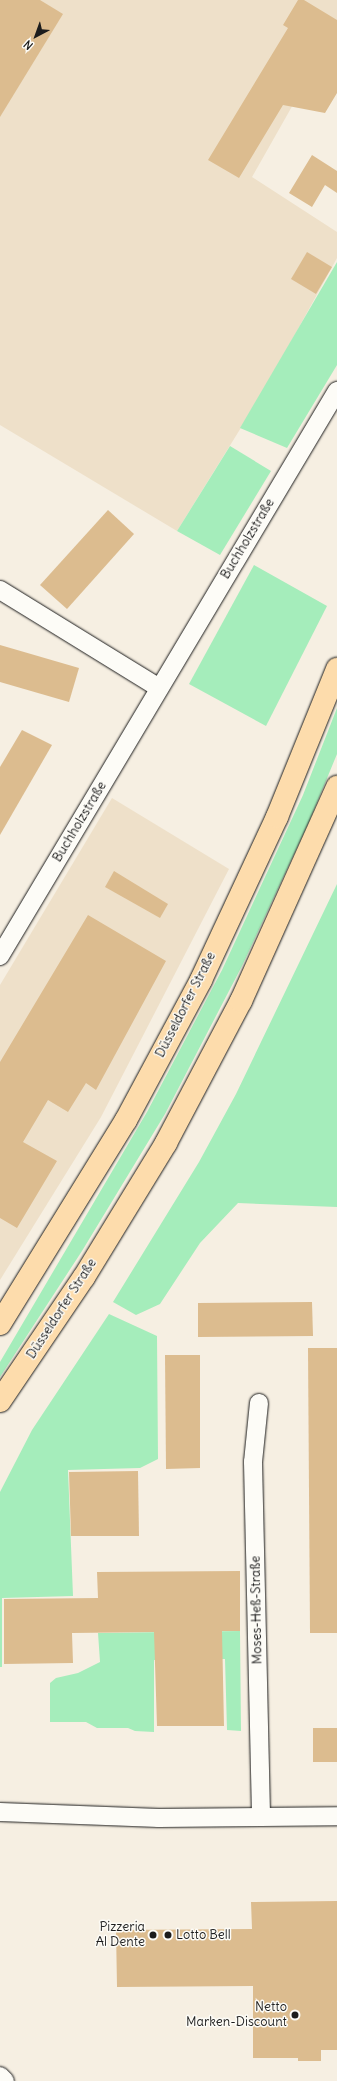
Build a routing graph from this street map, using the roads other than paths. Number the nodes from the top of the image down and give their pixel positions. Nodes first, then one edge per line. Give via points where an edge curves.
1 (337, 391) edge
2 (0, 590) edge
3 (337, 669) edge
4 (159, 688) junction
5 (337, 788) edge
6 (0, 956) edge
7 (0, 1324) edge
8 (0, 1401) edge
9 (259, 1403) dead end
10 (0, 1812) edge
11 (337, 1816) edge
12 (261, 1817) junction
13 (0, 2076) edge
14 (5, 2081) edge

1 - 4 street, Buchholzstraße
2 - 4 street
3 - 7 main road, Düsseldorfer Straße via 277,817 201,980 126,1120
4 - 6 street, Buchholzstraße
5 - 8 main road, Düsseldorfer Straße via 241,1001 166,1142 84,1277
9 - 12 street, Moses-Heß-Straße via 253,1462
10 - 12 street via 159,1818
11 - 12 street
13 - 14 street

